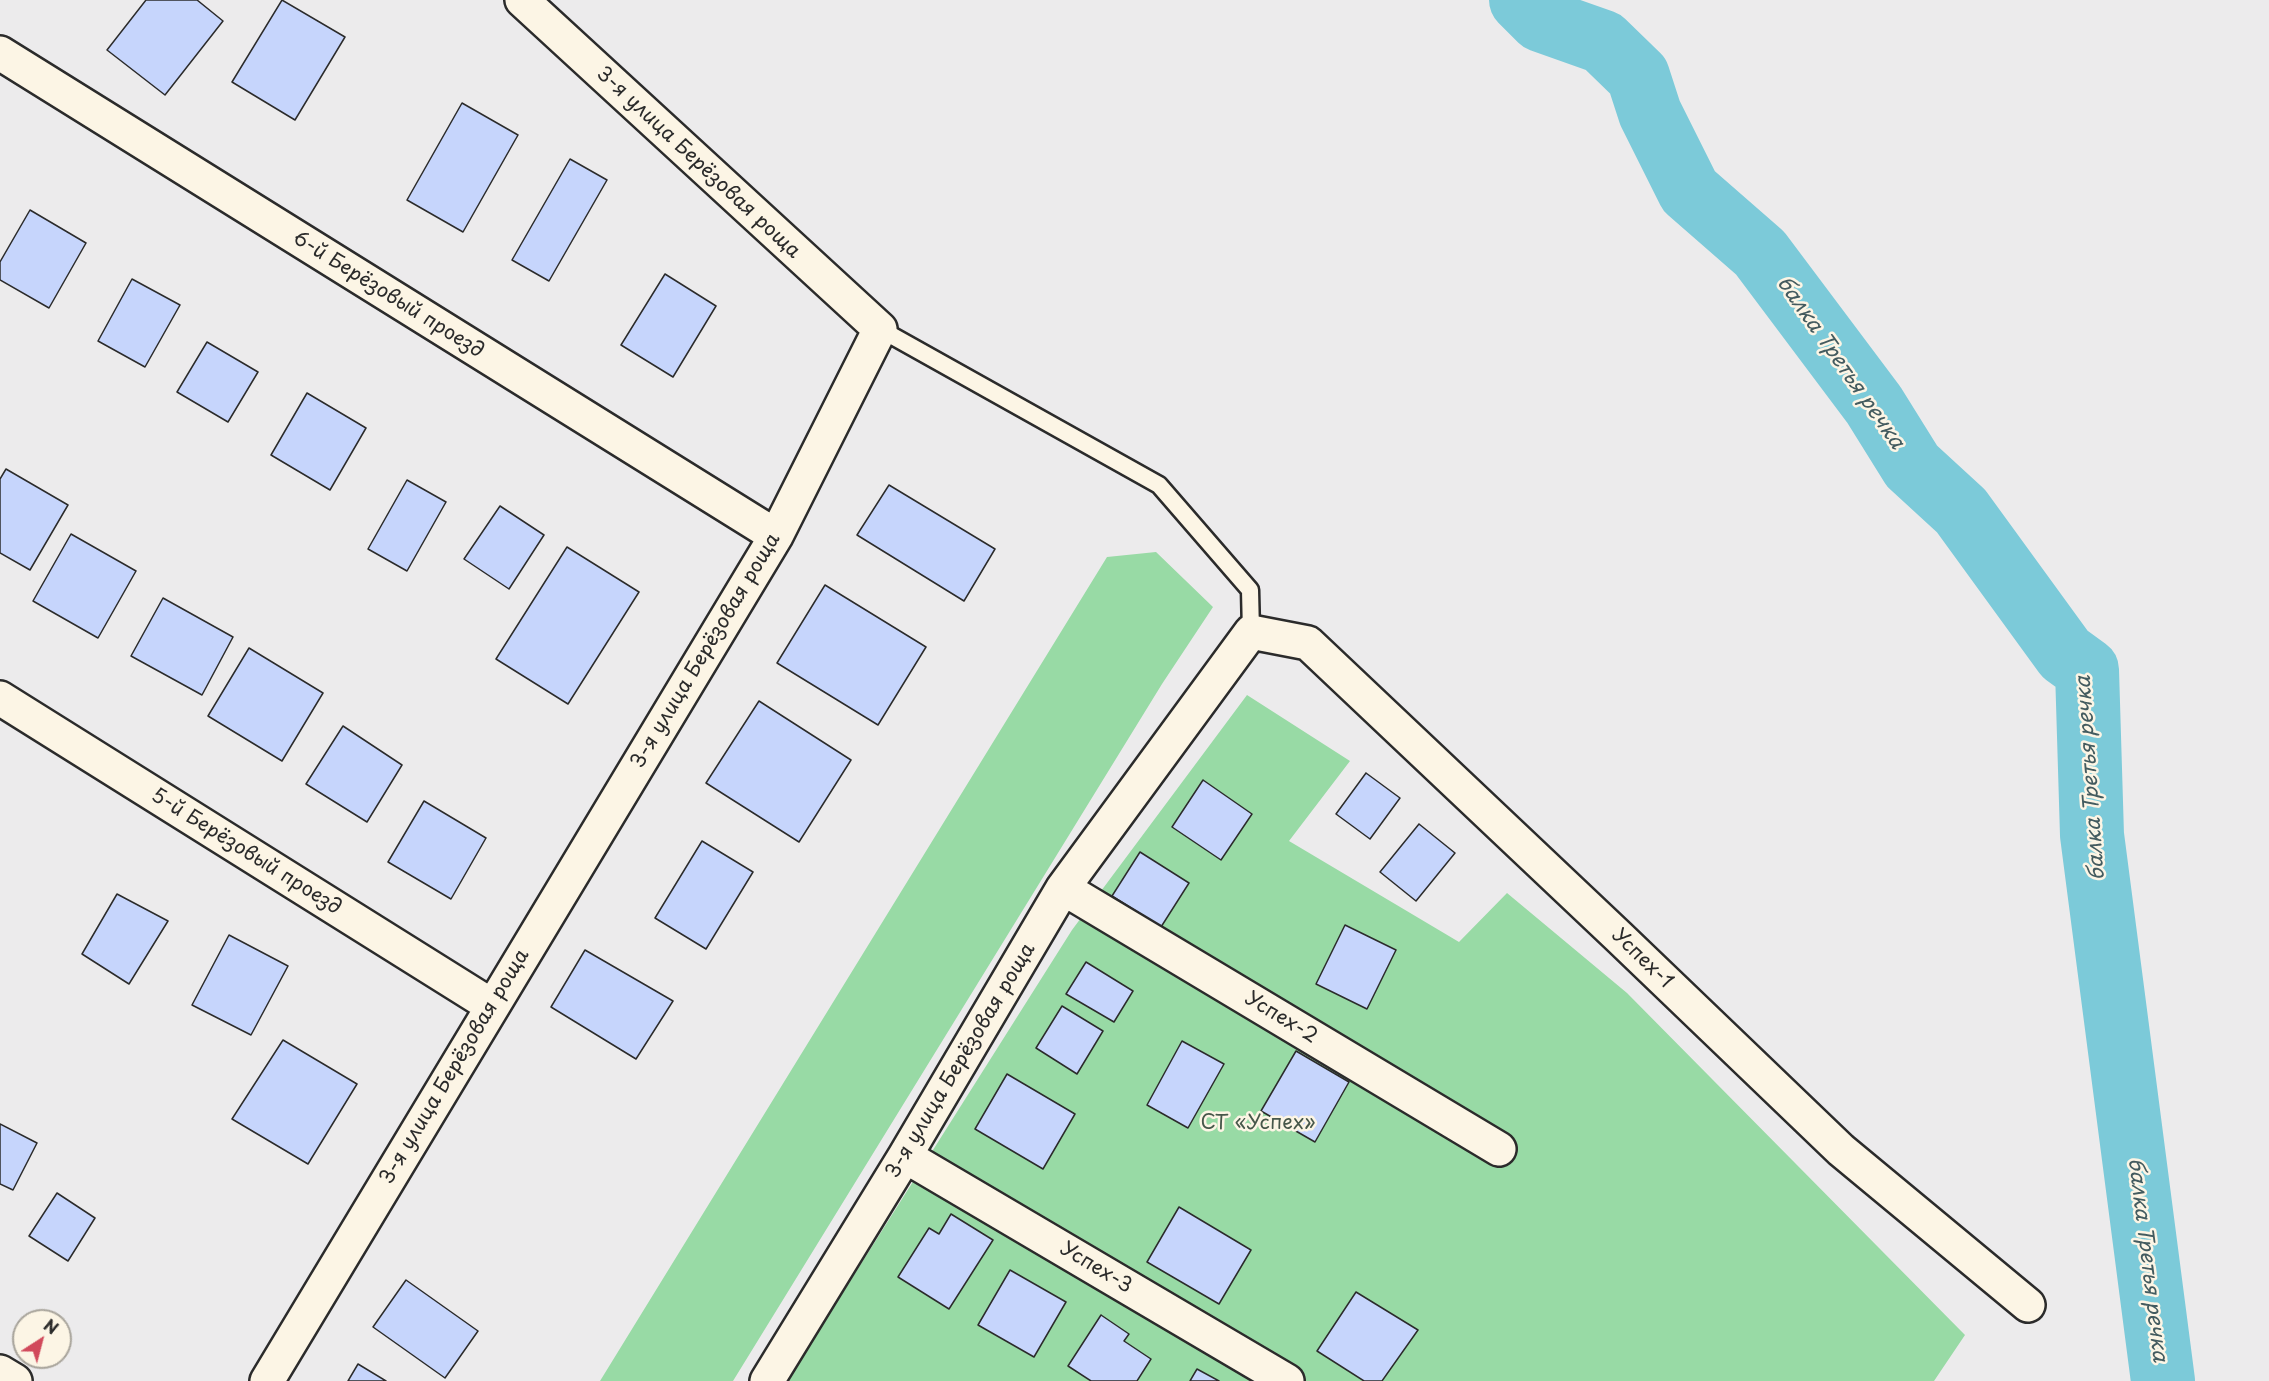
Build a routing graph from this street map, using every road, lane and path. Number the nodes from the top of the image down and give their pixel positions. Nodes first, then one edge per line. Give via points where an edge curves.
1 (522, 0) edge
2 (0, 53) edge
3 (880, 329) junction
4 (776, 536) junction
5 (1251, 632) junction
6 (0, 698) edge
7 (1063, 888) junction
8 (492, 1006) junction
9 (1499, 1149) dead end
10 (905, 1156) junction
11 (2028, 1305) dead end
12 (0, 1372) edge
13 (15, 1381) edge
14 (267, 1381) edge
15 (768, 1381) edge
16 (1287, 1381) edge

1 - 3 street, 3-я улица Берёзовая роща
2 - 4 street, 6-й Берёзовый проезд
3 - 4 street, 3-я улица Берёзовая роща
3 - 5 lane via 1159,486 1250,590
4 - 8 street, 3-я улица Берёзовая роща
5 - 7 street, 3-я улица Берёзовая роща
5 - 11 street, Успех-1 via 1308,643 1841,1150
6 - 8 street, 5-й Берёзовый проезд
7 - 9 street, Успех-2
7 - 10 street, 3-я улица Берёзовая роща
8 - 14 street, 3-я улица Берёзовая роща
10 - 15 street, 3-я улица Берёзовая роща
10 - 16 street, Успех-3
12 - 13 street

